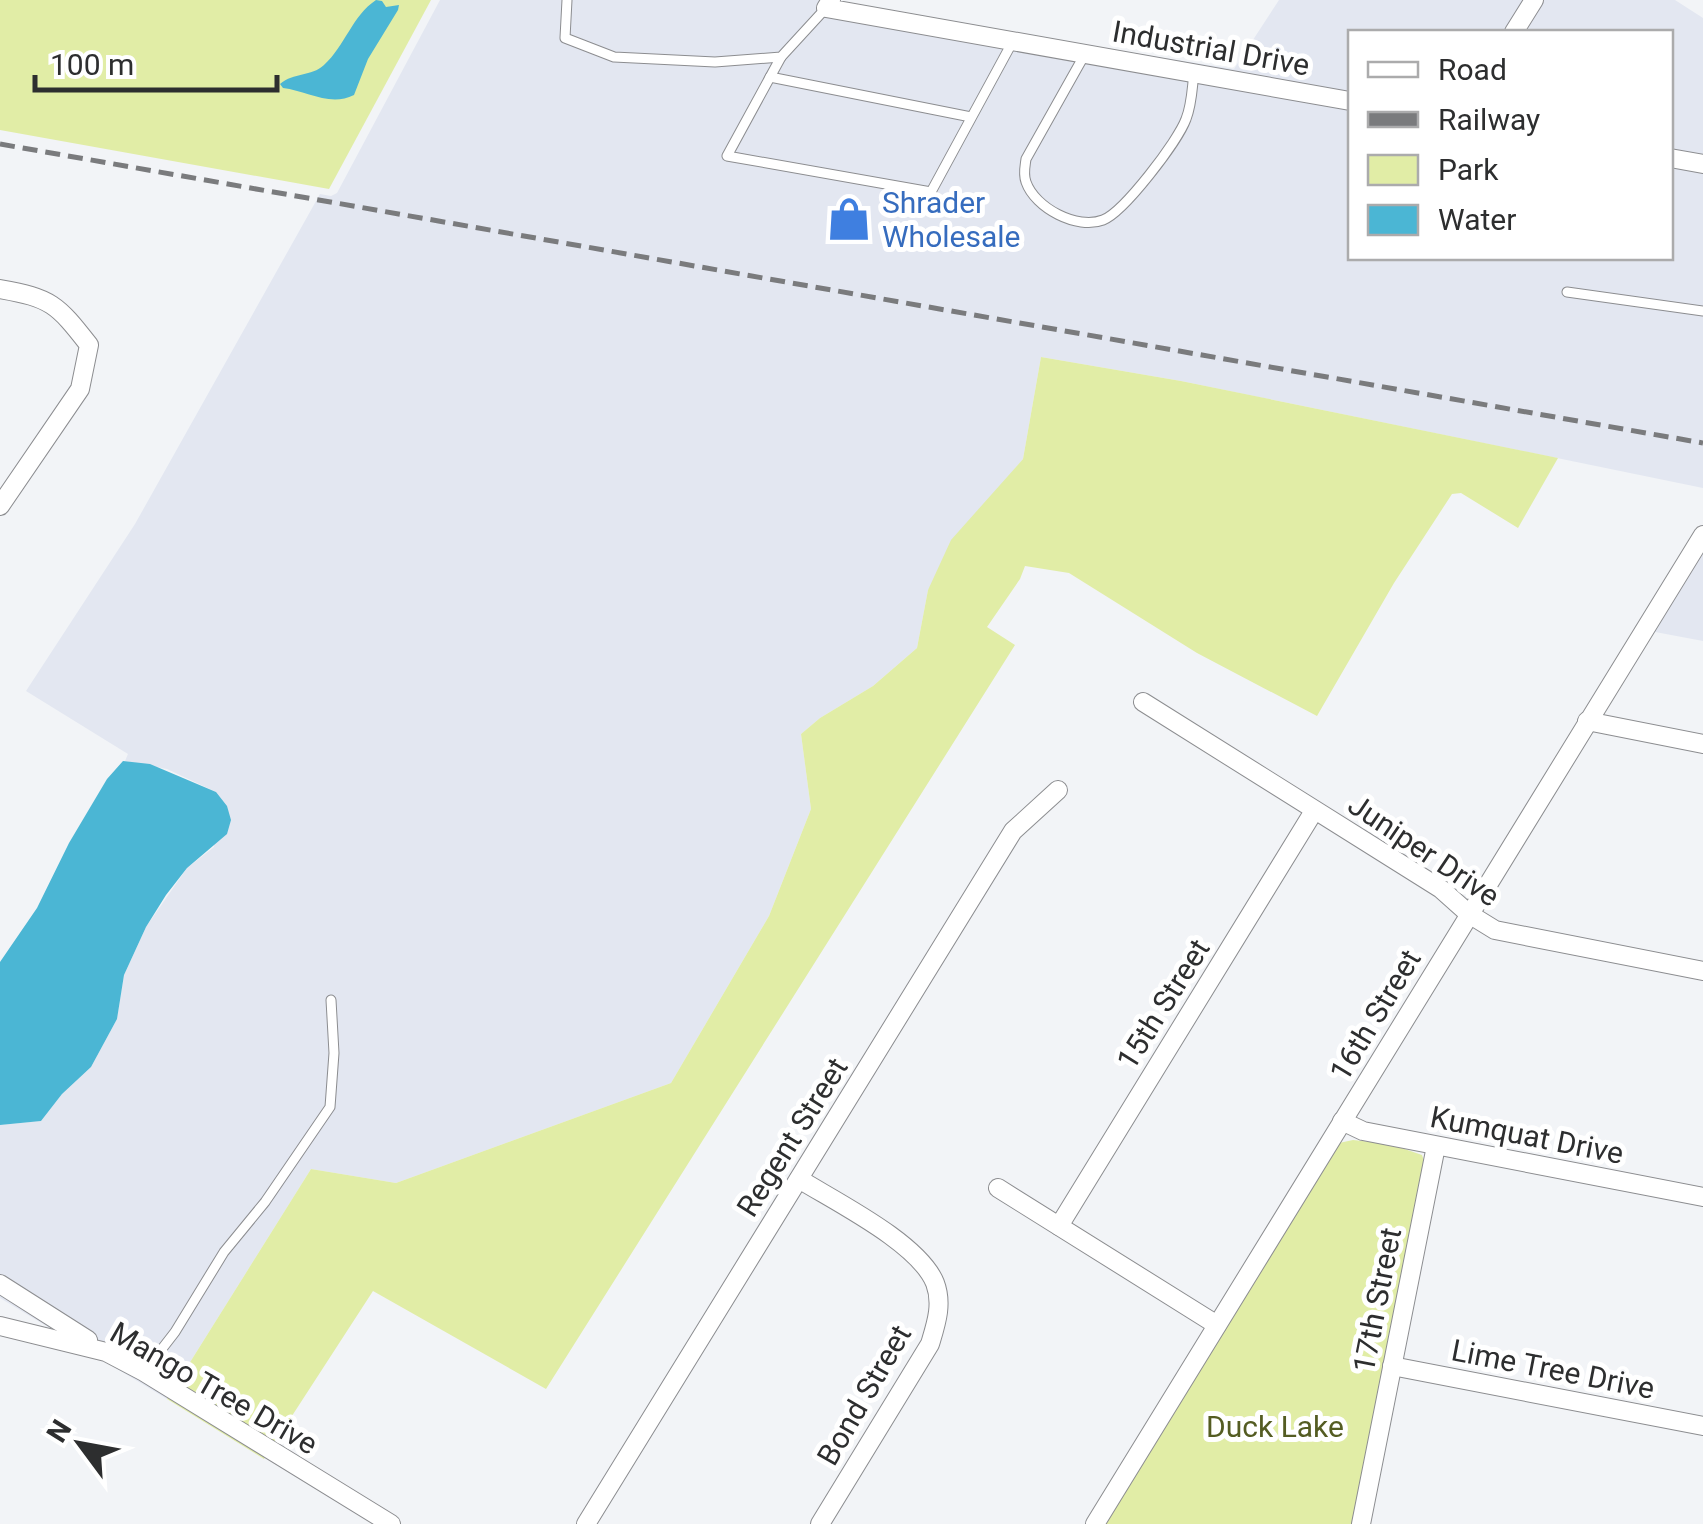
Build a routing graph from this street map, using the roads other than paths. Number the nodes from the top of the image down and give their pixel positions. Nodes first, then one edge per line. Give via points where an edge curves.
1 (567, 0) edge
2 (1534, 0) edge
3 (828, 4) edge
4 (1515, 30) edge
5 (1012, 41) junction
6 (1085, 54) junction
7 (781, 57) junction
8 (1194, 73) junction
9 (770, 77) junction
10 (1348, 100) edge
11 (972, 117) junction
12 (1673, 159) edge
13 (1703, 164) edge
14 (0, 289) edge
15 (1568, 292) dead end
16 (1703, 311) edge
17 (0, 506) edge
18 (1703, 535) edge
19 (1143, 702) dead end
20 (1586, 721) junction
21 (1703, 744) edge
22 (1058, 790) dead end
23 (1314, 811) junction
24 (1469, 914) junction
25 (1703, 971) edge
26 (331, 1000) dead end
27 (1342, 1121) junction
28 (1436, 1146) junction
29 (799, 1179) junction
30 (998, 1188) dead end
31 (1703, 1197) edge
32 (1059, 1226) junction
33 (0, 1284) edge
34 (1217, 1325) junction
35 (0, 1326) edge
36 (106, 1352) junction
37 (1392, 1366) junction
38 (144, 1372) junction
39 (1703, 1426) edge
40 (390, 1524) edge
41 (586, 1524) edge
42 (820, 1524) edge
43 (1095, 1524) edge
44 (1361, 1524) edge

1 - 7 lane via 565,38 614,57
2 - 4 street
3 - 5 street, Industrial Drive
3 - 7 lane
5 - 6 street, Industrial Drive
5 - 11 lane
6 - 8 street, Industrial Drive
6 - 8 lane via 1026,159 1024,175 1034,196 1079,222 1107,219 1150,174 1186,122
7 - 9 lane
8 - 10 street, Industrial Drive
9 - 11 lane
9 - 11 lane via 727,156 931,192
12 - 13 street
14 - 17 street via 36,295 61,309 89,345 80,389
15 - 16 lane
18 - 20 street, 16th Street
19 - 23 street, Juniper Drive
20 - 21 street
20 - 24 street, 16th Street
22 - 29 street, Regent Street via 1013,831
23 - 24 street, Juniper Drive
23 - 32 street, 15th Street
24 - 25 street, Juniper Drive via 1495,930
24 - 27 street, 16th Street
26 - 38 lane via 330,1107
27 - 28 street, Kumquat Drive
27 - 34 street, 16th Street
28 - 31 street, Kumquat Drive
28 - 37 street, 17th Street
29 - 41 street, Regent Street
29 - 42 street, Bond Street via 916,1254 935,1284 939,1315 930,1344
30 - 32 street
32 - 34 street
33 - 36 street
34 - 43 street, 16th Street
35 - 36 street, Mango Tree Drive
36 - 38 street, Mango Tree Drive
37 - 39 street, Lime Tree Drive
37 - 44 street, 17th Street
38 - 40 street, Mango Tree Drive

